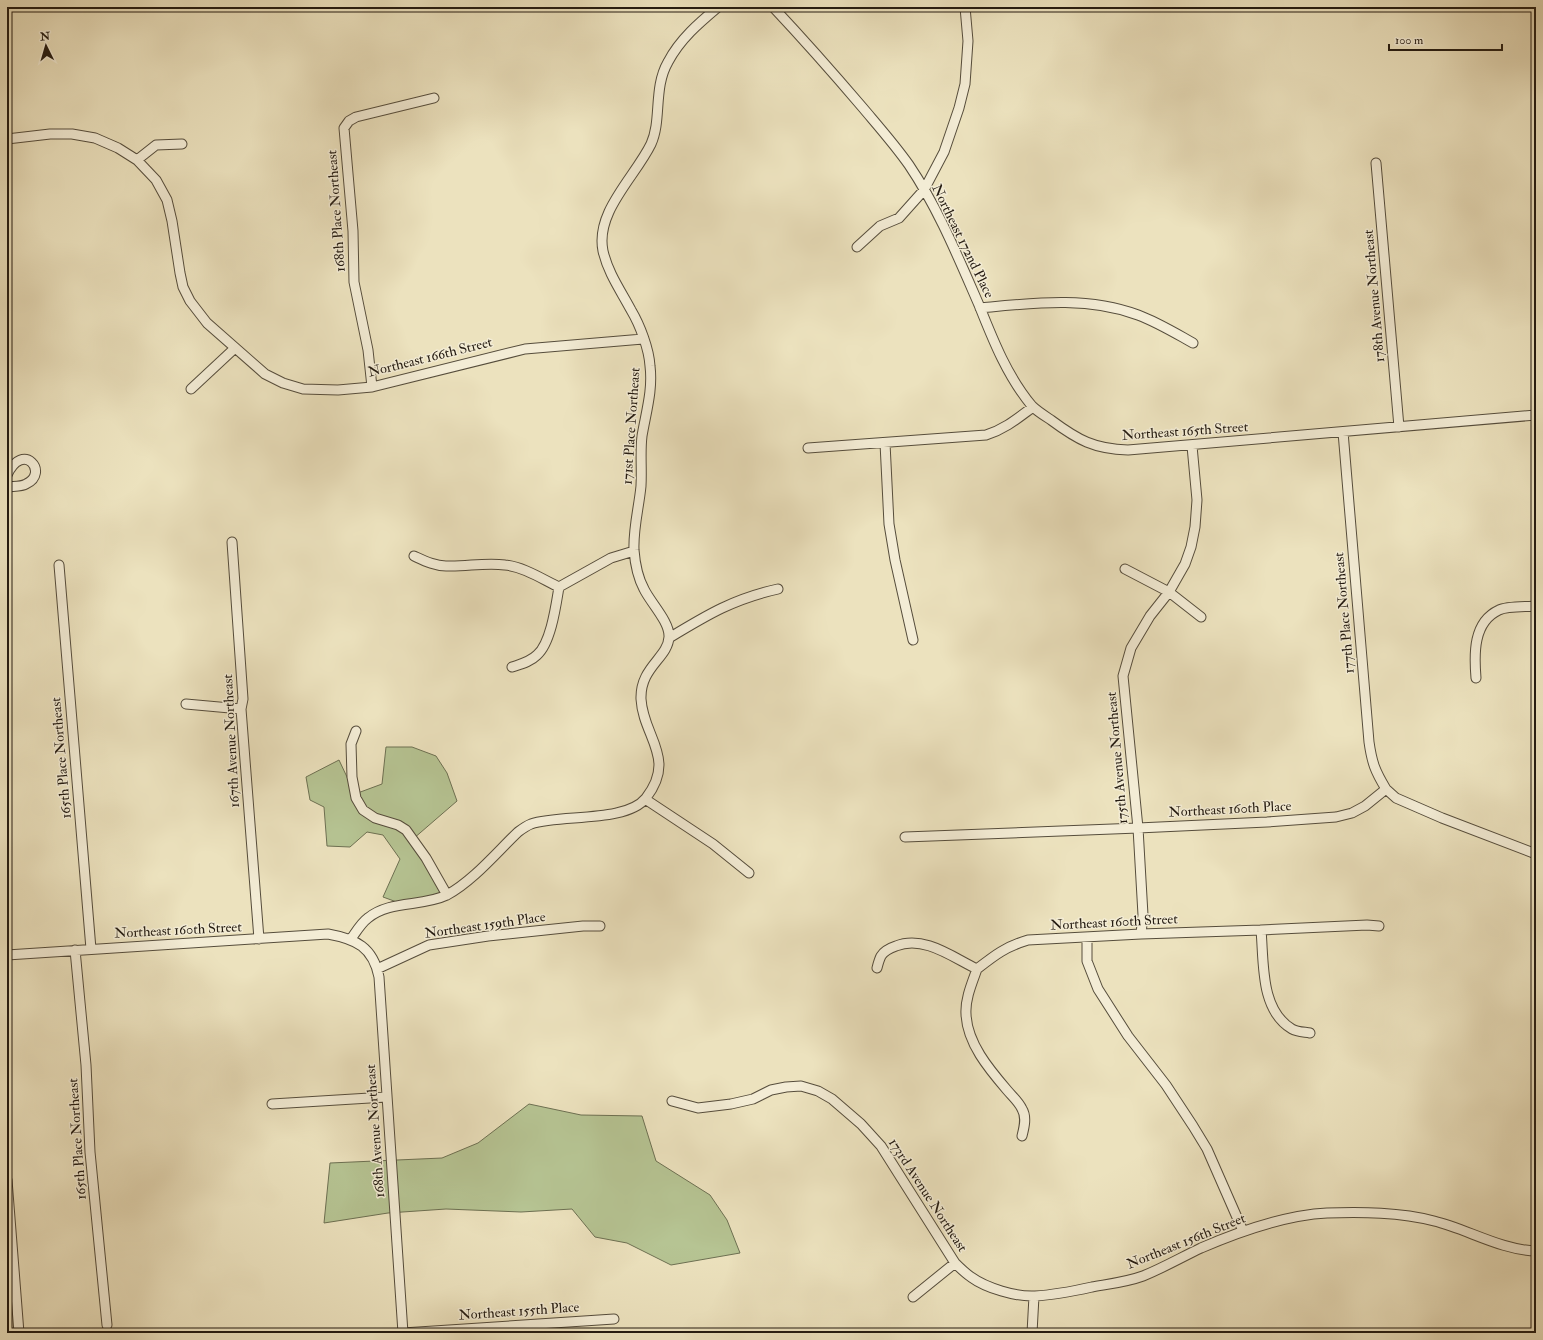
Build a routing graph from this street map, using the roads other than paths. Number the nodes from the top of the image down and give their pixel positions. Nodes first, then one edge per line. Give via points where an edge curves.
1 (718, 7) edge
2 (773, 7) edge
3 (965, 7) edge
4 (434, 98) dead end
5 (7, 139) edge
6 (182, 144) dead end
7 (137, 160) junction
8 (1376, 163) dead end
9 (924, 190) junction
10 (857, 247) dead end
11 (980, 308) junction
12 (643, 339) junction
13 (1193, 343) dead end
14 (235, 348) junction
15 (372, 387) junction
16 (191, 389) dead end
17 (1033, 407) junction
18 (1536, 415) edge
19 (1399, 427) junction
20 (1343, 432) junction
21 (884, 443) junction
22 (1192, 446) junction
23 (808, 448) dead end
24 (7, 475) edge
25 (7, 487) edge
26 (232, 542) dead end
27 (634, 551) junction
28 (414, 556) dead end
29 (59, 565) dead end
30 (1125, 569) dead end
31 (559, 588) junction
32 (778, 590) dead end
33 (1169, 592) junction
34 (1536, 606) edge
35 (1201, 617) dead end
36 (669, 638) junction
37 (913, 640) dead end
38 (512, 667) dead end
39 (1476, 678) dead end
40 (186, 704) dead end
41 (241, 709) junction
42 (356, 731) dead end
43 (1386, 789) junction
44 (645, 799) junction
45 (1138, 828) junction
46 (905, 837) dead end
47 (1536, 854) edge
48 (749, 873) dead end
49 (447, 894) junction
50 (600, 926) dead end
51 (1379, 926) dead end
52 (1261, 930) junction
53 (1141, 934) junction
54 (1087, 938) junction
55 (259, 939) junction
56 (351, 939) junction
57 (91, 949) junction
58 (75, 950) junction
59 (7, 955) edge
60 (877, 968) dead end
61 (377, 969) junction
62 (977, 969) junction
63 (1310, 1033) dead end
64 (386, 1096) junction
65 (672, 1101) dead end
66 (272, 1104) dead end
67 (1022, 1136) dead end
68 (7, 1180) edge
69 (1243, 1231) junction
70 (1536, 1251) edge
71 (955, 1263) junction
72 (1034, 1296) junction
73 (913, 1297) dead end
74 (614, 1319) dead end
75 (107, 1325) dead end
76 (20, 1333) edge
77 (402, 1333) edge
78 (1032, 1333) edge

1 - 12 street, 171st Place Northeast via 677,47 666,64 660,80 651,144 614,202 604,224 602,250 608,268 632,312
2 - 9 street, Northeast 172nd Place via 875,122 909,165
3 - 9 street via 968,41 965,84 944,152
4 - 15 street, 168th Place Northeast via 356,117 344,128 353,231 354,282 368,350
5 - 7 street via 72,134 95,138
6 - 7 street via 156,145
7 - 14 street via 156,180 167,200 183,287 190,301 207,322
8 - 19 street, 178th Avenue Northeast
9 - 10 street via 899,218 880,226
9 - 11 street, Northeast 172nd Place via 951,241
11 - 13 street via 1080,302 1107,306 1138,315
11 - 17 street, Northeast 172nd Place via 999,354
12 - 15 street, Northeast 166th Street via 525,349
12 - 27 street, 171st Place Northeast via 650,367 650,390 642,438 641,486
14 - 15 street, Northeast 166th Street via 265,374 303,389 338,390
14 - 16 street
17 - 21 street via 1011,424 986,435
17 - 22 street, Northeast 165th Street via 1071,435 1091,445 1107,449
18 - 19 street, Northeast 165th Street
19 - 20 street, Northeast 165th Street
20 - 22 street, Northeast 165th Street
20 - 43 street, 177th Place Northeast via 1369,742 1376,774
21 - 23 street
21 - 37 street via 889,524
22 - 33 street, 175th Avenue Northeast via 1197,500 1195,527 1185,564
24 - 25 street via 13,464 19,460 25,459 35,465 33,478 26,484
26 - 41 street, 167th Avenue Northeast via 244,699
27 - 31 street via 611,558
27 - 36 street, 171st Place Northeast via 639,579 669,629
28 - 31 street via 431,564 446,566 485,563 506,565 525,570
29 - 57 street, 165th Place Northeast
30 - 33 street
31 - 38 street via 553,622 545,645 539,654 528,662
32 - 36 street via 728,604
33 - 35 street
33 - 45 street, 175th Avenue Northeast via 1150,616 1131,648 1123,676
34 - 39 street via 1500,609 1483,624 1474,654
36 - 44 street via 665,649 644,678 641,690 641,702 657,751 659,767 657,779
40 - 41 street
41 - 55 street, 167th Avenue Northeast
42 - 49 street via 351,744 352,777 356,798 363,810 375,818 406,830
43 - 45 street, Northeast 160th Place via 1365,806 1336,817
43 - 47 street via 1396,798 1434,815
44 - 48 street via 713,844
44 - 49 street via 628,810 528,825 464,884
45 - 46 street, Northeast 160th Place
45 - 53 street, 175th Avenue Northeast via 1144,915
49 - 56 street via 431,901 391,907 377,912 367,918
50 - 61 street, Northeast 159th Place via 488,936 429,945
51 - 52 street, Northeast 160th Street
52 - 53 street, Northeast 160th Street
52 - 63 street via 1270,1003 1283,1022 1294,1030
53 - 54 street, Northeast 160th Street
54 - 62 street, Northeast 160th Street via 1028,940 1012,944
54 - 69 street via 1087,961 1098,989 1128,1036 1166,1085 1193,1126
55 - 56 street, Northeast 160th Street via 328,934
55 - 57 street, Northeast 160th Street
56 - 61 street, 168th Avenue Northeast via 364,948
57 - 58 street, Northeast 160th Street
58 - 59 street, Northeast 160th Street
58 - 75 street, 165th Place Northeast via 86,1065 90,1152
60 - 62 street via 881,955 889,948 917,942 933,947
61 - 64 street, 168th Avenue Northeast
62 - 67 street via 967,997 968,1028 976,1048 994,1075 1023,1110 1025,1125
64 - 66 street
64 - 77 street, 168th Avenue Northeast
65 - 71 street, 173rd Avenue Northeast via 698,1108 731,1104 771,1090 801,1086 832,1099 881,1146
68 - 76 street
69 - 70 street, Northeast 156th Street via 1303,1215 1405,1215 1434,1221 1498,1243
69 - 72 street, Northeast 156th Street via 1142,1276 1116,1283
71 - 72 street, 173rd Avenue Northeast via 971,1278 993,1288
71 - 73 street
72 - 78 street
74 - 77 street, Northeast 155th Place

